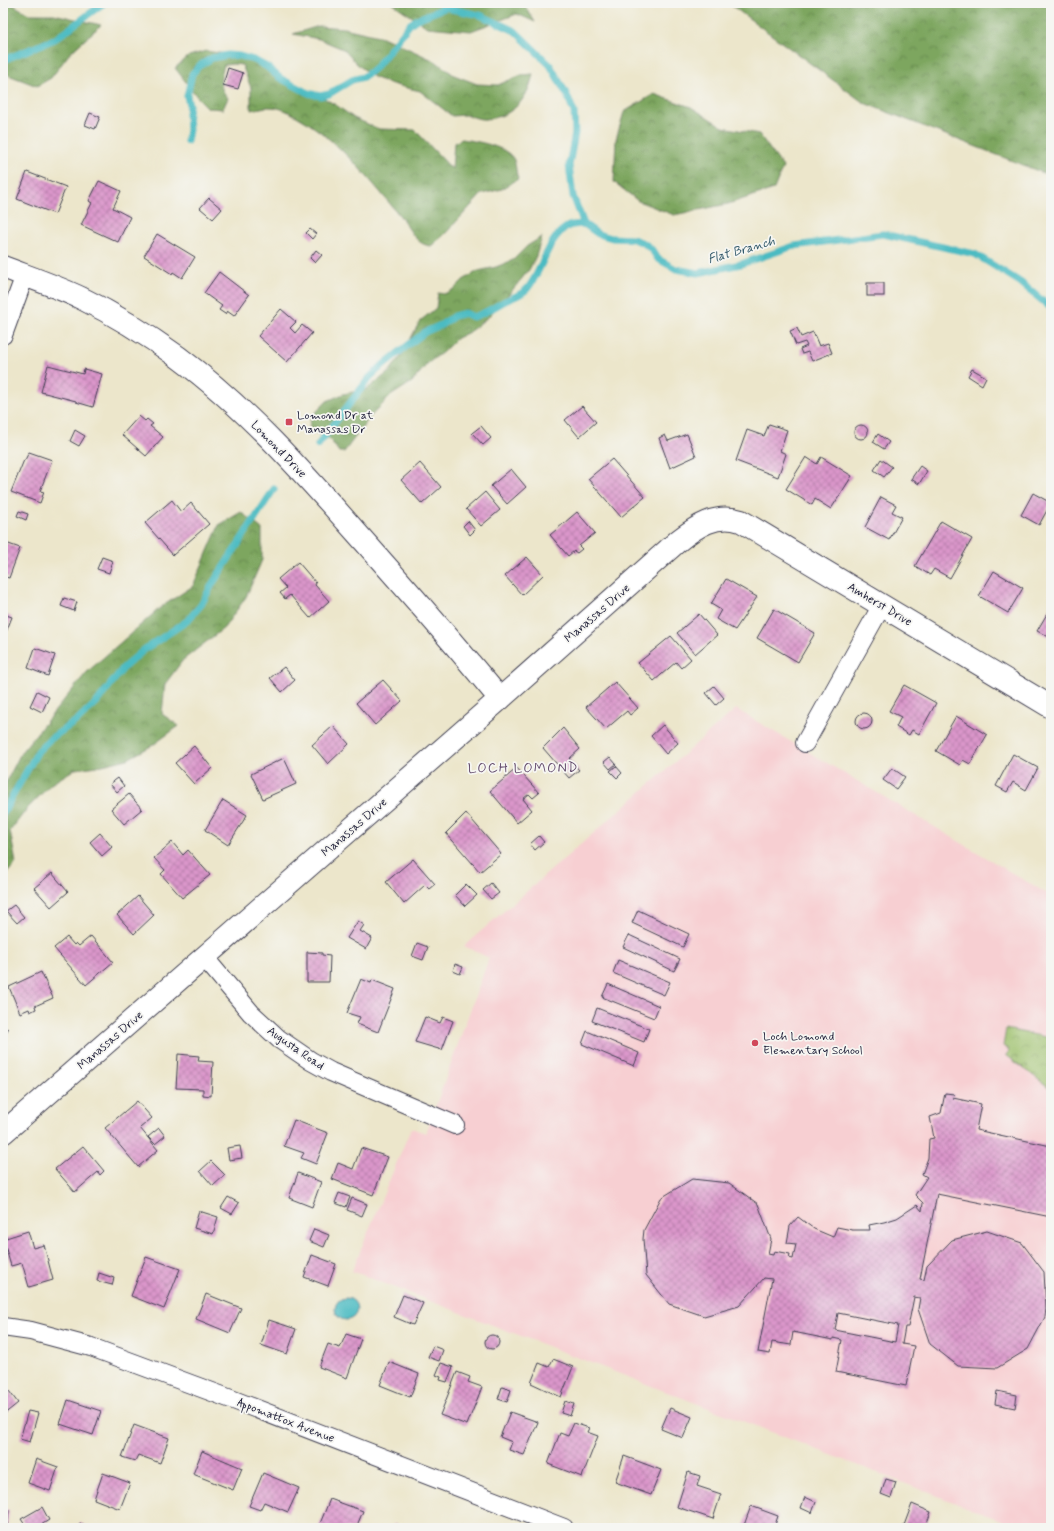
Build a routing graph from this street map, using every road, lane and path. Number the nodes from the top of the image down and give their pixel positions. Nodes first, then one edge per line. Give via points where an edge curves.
1 (3, 267) edge
2 (25, 275) junction
3 (3, 335) edge
4 (706, 523) joint
5 (882, 605) junction
6 (500, 699) junction
7 (1051, 707) edge
8 (805, 743) dead end
9 (204, 957) junction
10 (456, 1125) dead end
11 (3, 1133) edge
12 (3, 1327) edge
13 (564, 1528) edge

1 - 2 main road, Lomond Drive
2 - 3 street
2 - 6 main road, Lomond Drive via 81,298 136,329 178,357 226,395 321,492 450,638
4 - 5 main road, Amherst Drive via 725,518 741,522
4 - 6 main road, Manassas Drive via 678,541
5 - 7 main road, Amherst Drive
5 - 8 street
6 - 9 main road, Manassas Drive
9 - 10 street, Augusta Road via 251,1013 279,1039 311,1061
9 - 11 main road, Manassas Drive
12 - 13 street, Appomattox Avenue via 31,1331 91,1347

